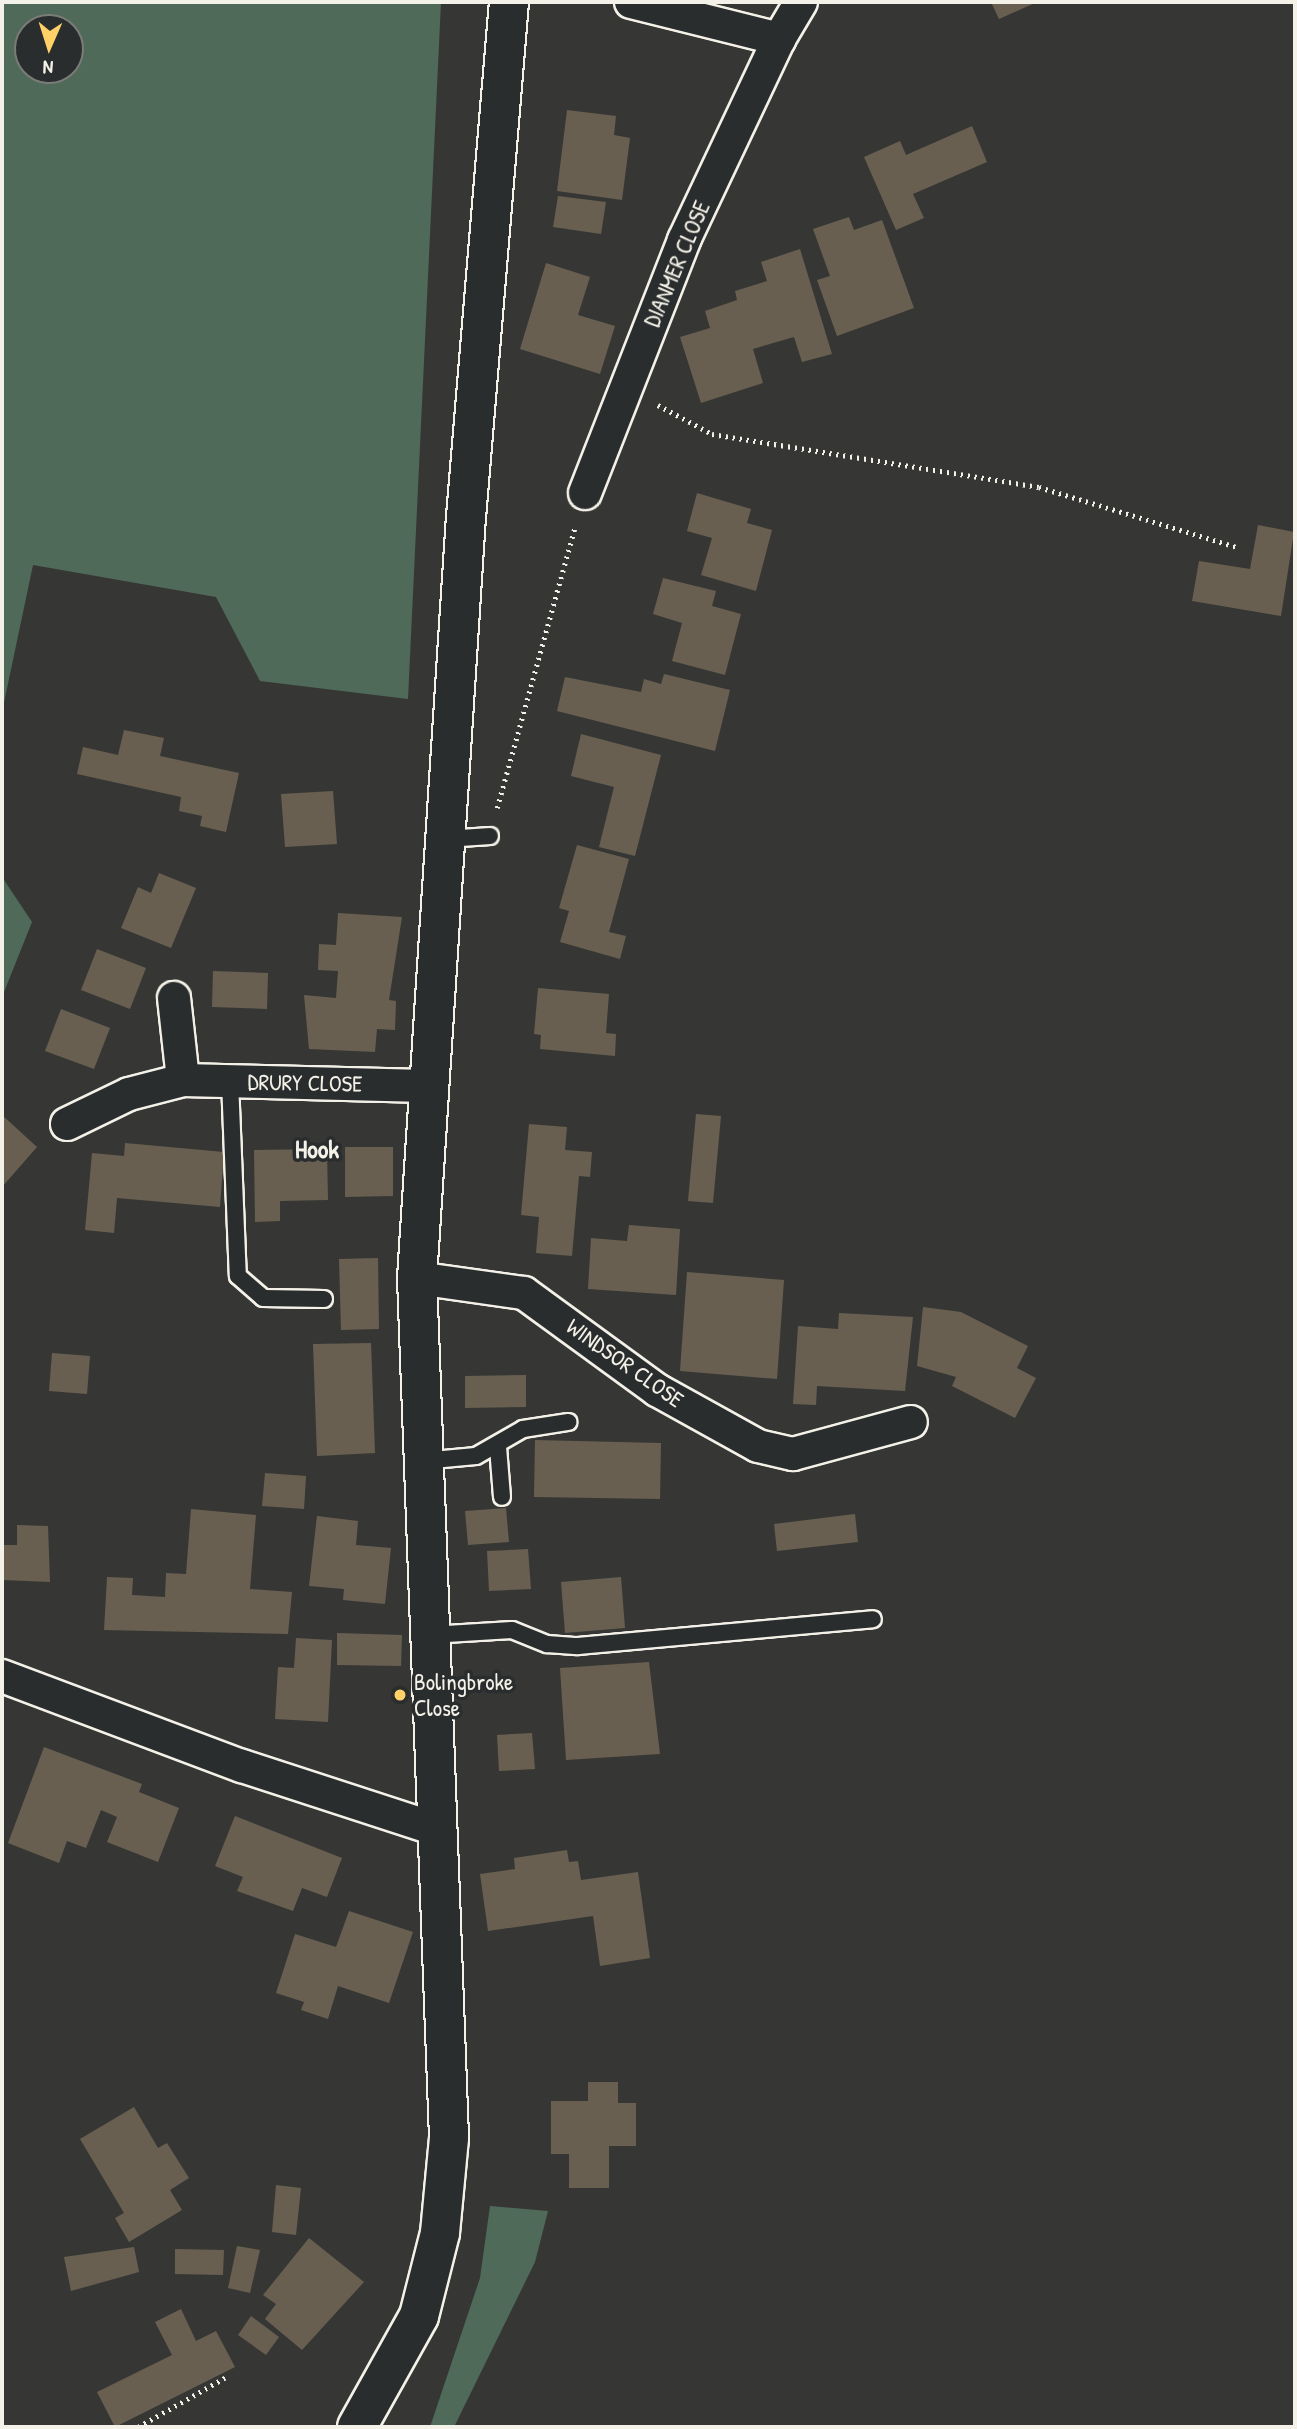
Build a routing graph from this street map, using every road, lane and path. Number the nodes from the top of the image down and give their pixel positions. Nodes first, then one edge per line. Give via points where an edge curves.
1 (509, 2) edge
2 (631, 2) edge
3 (801, 2) edge
4 (779, 39) junction
5 (627, 384) junction
6 (585, 493) joint
7 (1237, 547) dead end
8 (490, 836) joint
9 (446, 839) junction
10 (174, 998) dead end
11 (183, 1080) junction
12 (230, 1081) junction
13 (426, 1086) junction
14 (67, 1124) dead end
15 (417, 1278) junction
16 (324, 1299) dead end
17 (568, 1422) dead end
18 (911, 1422) dead end
19 (498, 1447) junction
20 (422, 1461) junction
21 (502, 1497) dead end
22 (873, 1619) dead end
23 (430, 1635) junction
24 (2, 1675) edge
25 (439, 1830) junction
26 (226, 2377) dead end
27 (138, 2427) edge
28 (357, 2427) edge

1 - 9 street
2 - 4 street
3 - 4 street, DIANMER CLOSE
4 - 5 street, DIANMER CLOSE via 686,236
5 - 6 street, DIANMER CLOSE
5 - 7 path via 712,434 1040,487
6 - 8 path
8 - 9 lane
9 - 13 street
10 - 11 street
11 - 12 street, DRURY CLOSE
11 - 14 street, DRURY CLOSE via 128,1094
12 - 13 street, DRURY CLOSE
12 - 16 lane via 238,1276 263,1298
13 - 15 street
15 - 18 street, WINDSOR CLOSE via 524,1293 657,1390 758,1446 793,1454
15 - 20 street
17 - 19 lane via 523,1429
19 - 20 lane
19 - 21 lane
20 - 23 street
22 - 23 lane via 578,1646 547,1643 513,1630
23 - 25 street
24 - 25 street via 242,1766
25 - 28 street via 451,2095 440,2233 414,2328
26 - 27 path

